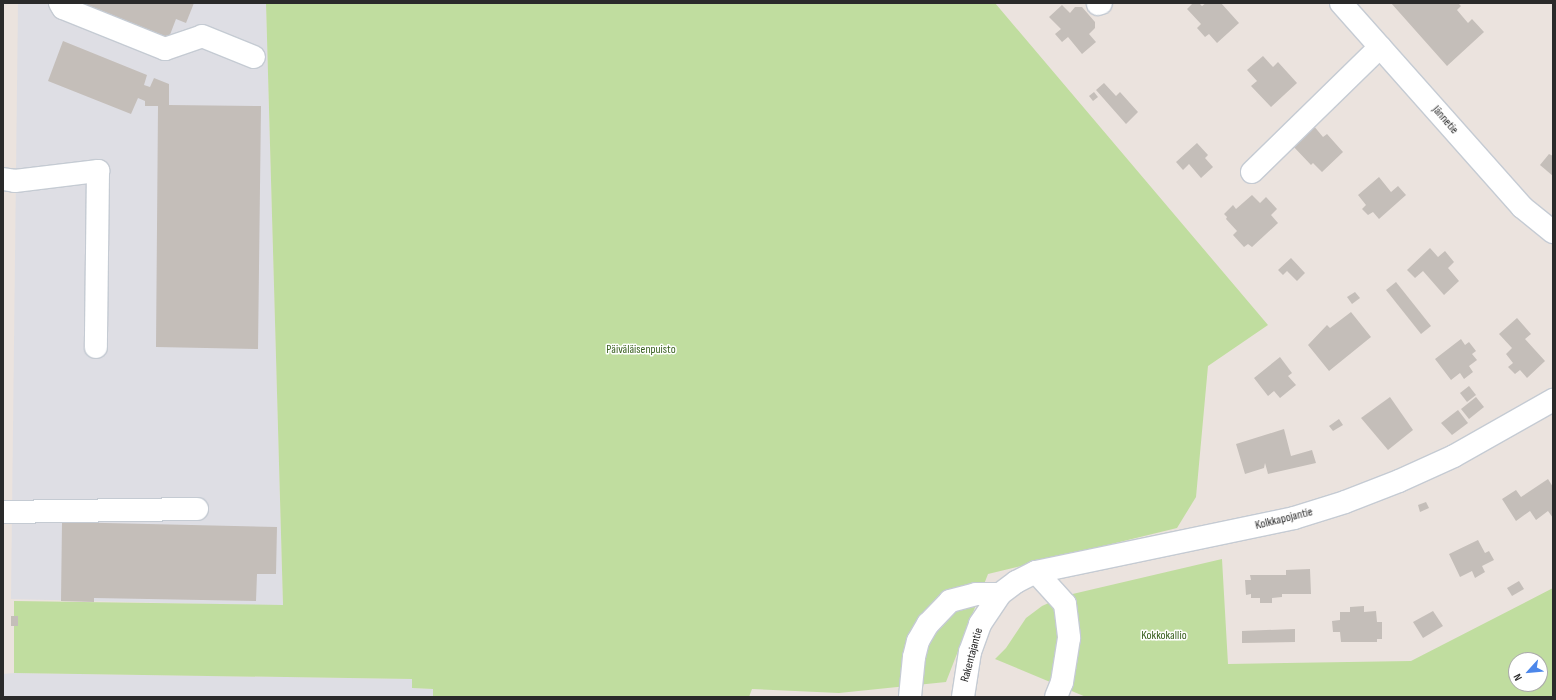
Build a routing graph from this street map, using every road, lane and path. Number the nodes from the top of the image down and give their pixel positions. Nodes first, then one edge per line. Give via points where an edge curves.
1 (60, 3) edge
2 (1341, 3) edge
3 (1380, 47) junction
4 (254, 57) dead end
5 (1252, 172) dead end
6 (3, 179) edge
7 (1553, 232) edge
8 (96, 347) dead end
9 (1553, 400) edge
10 (196, 509) dead end
11 (3, 512) edge
12 (1036, 572) junction
13 (1000, 594) junction
14 (910, 697) edge
15 (963, 697) edge
16 (1056, 697) edge

1 - 4 street via 63,8 165,49 202,36
2 - 3 street, Jännetie
3 - 5 street
3 - 7 street, Jännetie via 1522,207
6 - 8 street via 14,181 98,171
9 - 12 street, Kolkkapojantie via 1454,456 1345,502 1294,518
10 - 11 street
12 - 13 street, Kolkkapojantie
12 - 16 street via 1065,604 1069,638 1062,682
13 - 14 street via 976,594 950,601 928,624 918,641 914,657
13 - 15 street, Rakentajantie via 980,624 970,652

